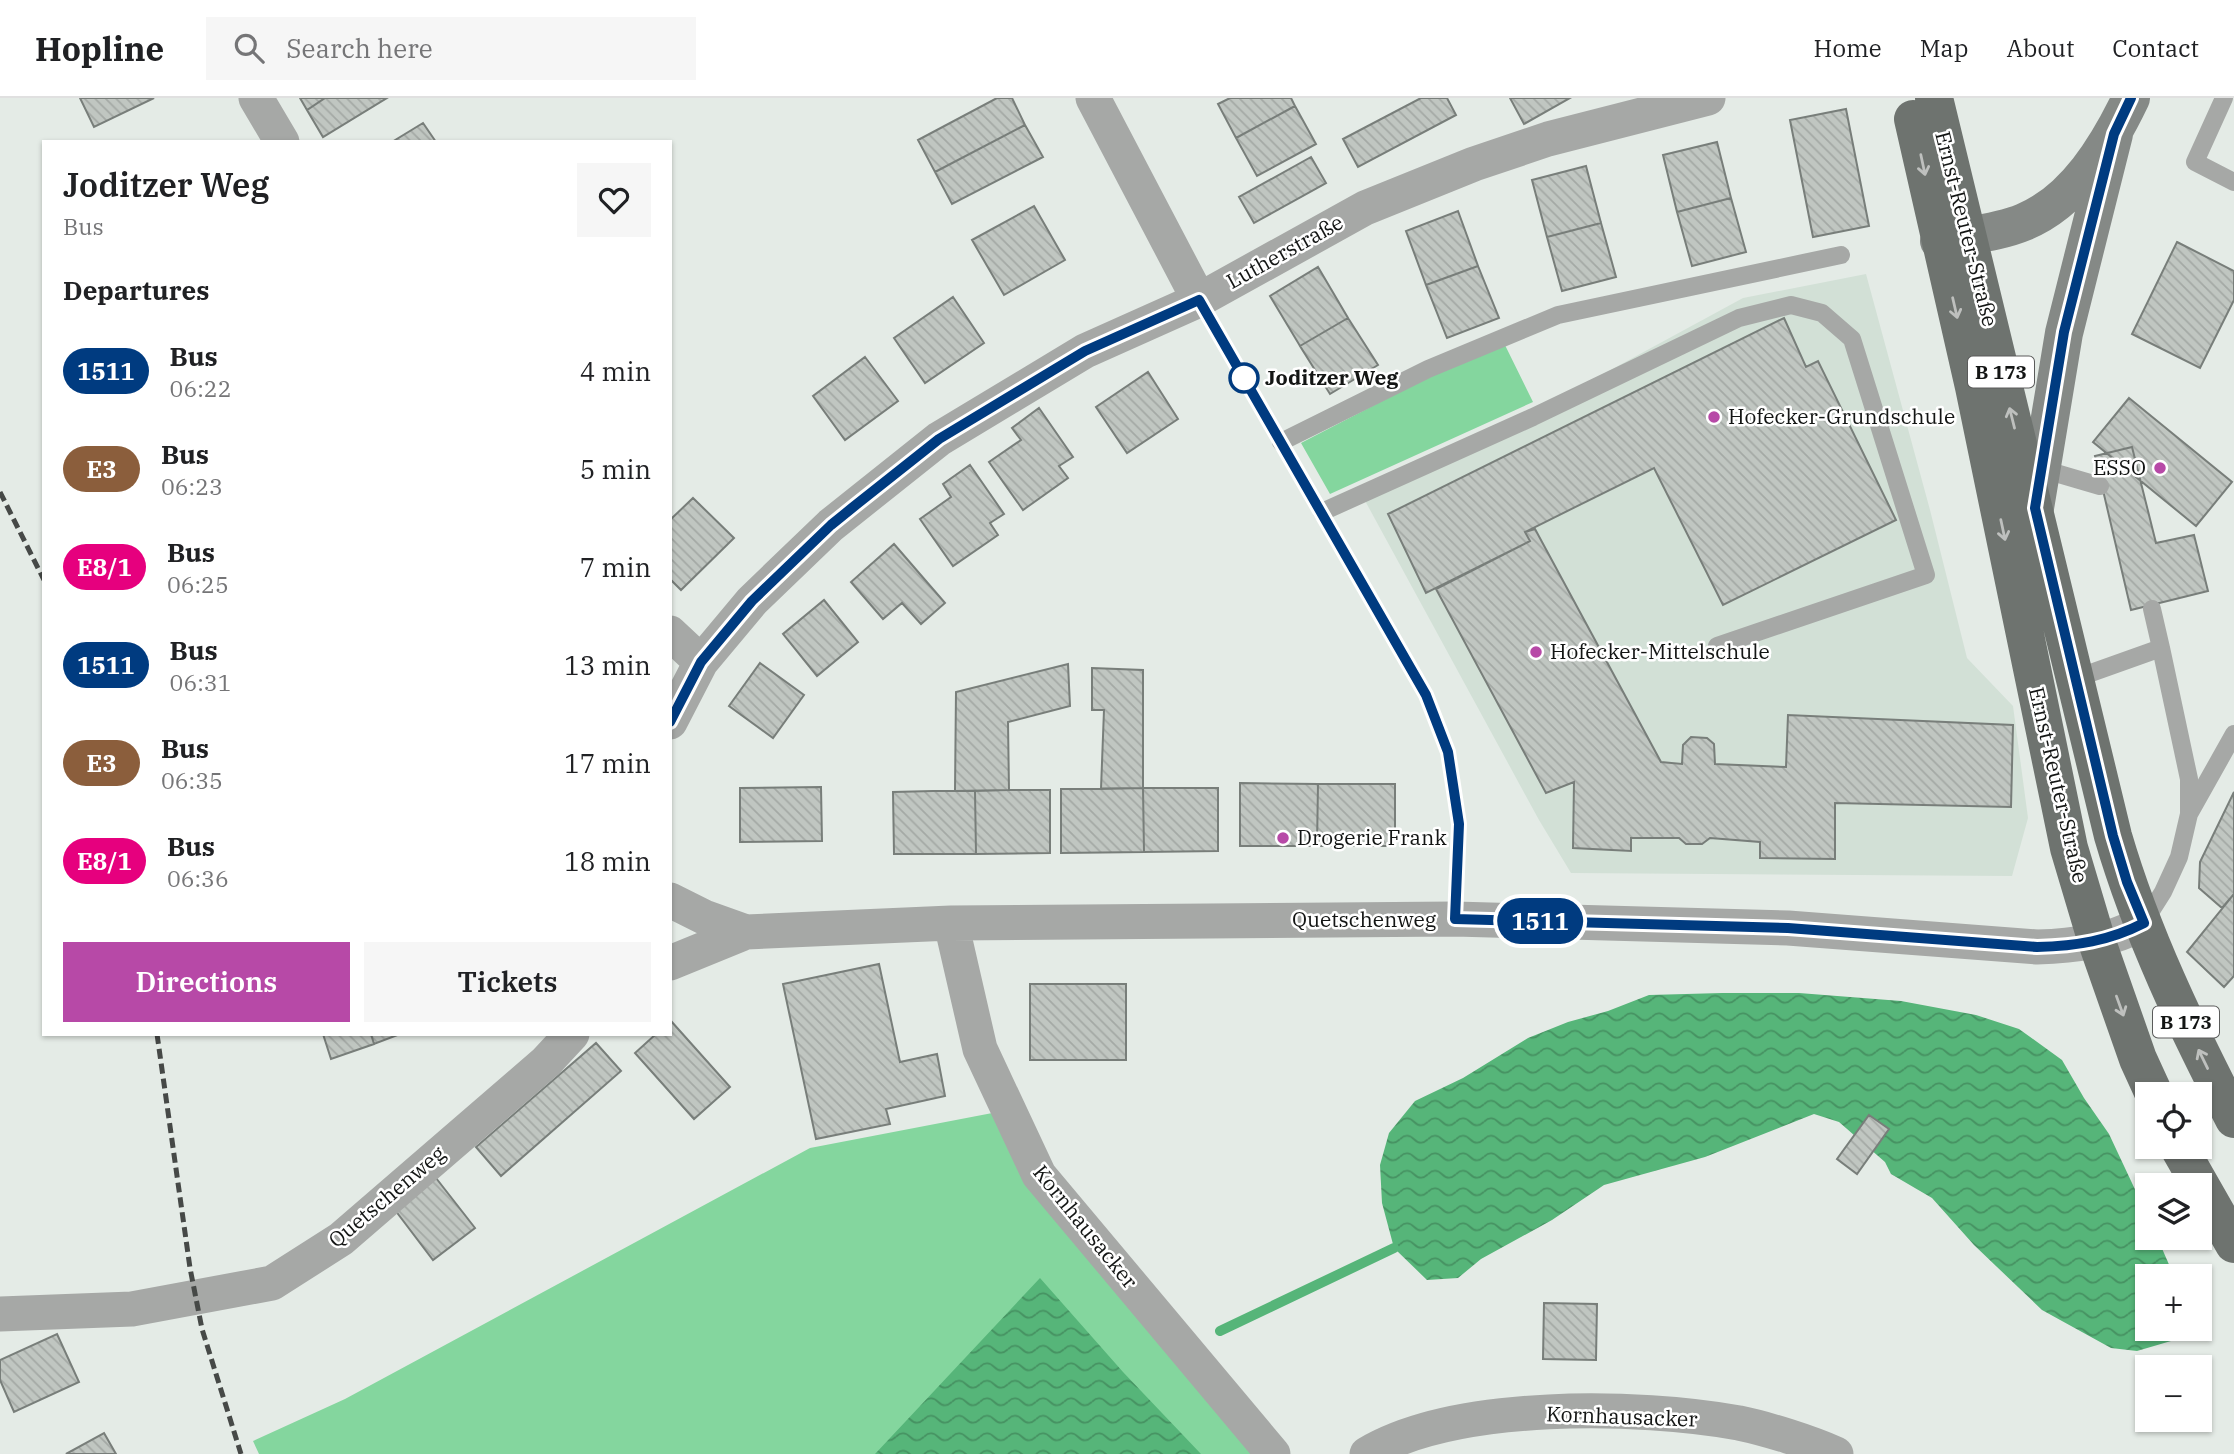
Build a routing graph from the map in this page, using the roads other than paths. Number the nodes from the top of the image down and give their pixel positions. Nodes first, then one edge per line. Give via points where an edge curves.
1 (256, 98) edge
2 (1093, 98) edge
3 (1708, 98) edge
4 (1909, 98) edge
5 (1934, 98) edge
6 (2131, 98) edge
7 (2224, 98) edge
8 (2114, 134) junction
9 (281, 140) edge
10 (2234, 182) edge
11 (1954, 238) junction
12 (1841, 255) dead end
13 (1199, 300) junction
14 (1282, 442) dead end
15 (2042, 469) junction
16 (2100, 486) dead end
17 (2035, 508) junction
18 (1322, 512) dead end
19 (2152, 609) dead end
20 (672, 635) edge
21 (1717, 646) dead end
22 (2161, 648) junction
23 (701, 662) junction
24 (2074, 679) junction
25 (672, 718) edge
26 (2234, 734) edge
27 (2189, 814) junction
28 (672, 901) edge
29 (951, 923) junction
30 (2144, 923) junction
31 (746, 932) junction
32 (2096, 942) junction
33 (672, 962) edge
34 (570, 1036) edge
35 (2149, 1082) edge
36 (2234, 1119) edge
37 (2185, 1159) edge
38 (2234, 1244) edge
39 (0, 1314) edge
40 (1273, 1454) edge
41 (1367, 1454) edge
42 (1836, 1454) edge

1 - 9 street
2 - 13 street
3 - 13 street, Lutherstraße via 1548,139 1474,164 1365,208
4 -> 11 main road, Ernst-Reuter-Straße / B 173
5 - 11 main road, Ernst-Reuter-Straße / B 173
6 - 8 main road
7 - 10 lane via 2194,162
8 - 11 main road via 2081,178 2046,211 2021,223
8 - 15 main road via 2064,332
17 -> 11 main road, Ernst-Reuter-Straße / B 173
11 -> 32 main road, Ernst-Reuter-Straße / B 173 via 1973,387 2066,836
12 - 14 lane via 1558,315 1428,369
13 - 23 street, Lutherstraße via 1085,351 939,439 831,525 752,601
15 - 16 lane
15 - 17 main road
17 - 24 main road, Ernst-Reuter-Straße / B 173
18 - 21 lane via 1739,318 1791,305 1822,313 1852,339 1926,575
19 - 22 lane
20 - 23 street
22 - 24 lane
22 - 27 lane via 2189,779
23 - 25 street, Lutherstraße
24 - 30 main road, Ernst-Reuter-Straße / B 173 via 2113,836
26 - 27 lane
27 - 30 lane via 2179,857
28 - 31 street
29 - 31 street, Quetschenweg
29 - 32 street, Quetschenweg via 1455,919 1788,928 2037,947
29 - 40 street, Kornhausacker via 980,1049 1039,1175
30 - 32 street, Quetschenweg
36 -> 30 main road, Ernst-Reuter-Straße / B 173
31 - 33 street, Quetschenweg
32 -> 35 main road, Ernst-Reuter-Straße / B 173
34 - 39 street, Quetschenweg via 341,1240 272,1283 132,1309
37 - 38 main road
41 - 42 street, Kornhausacker via 1424,1430 1503,1415 1576,1411 1741,1424

